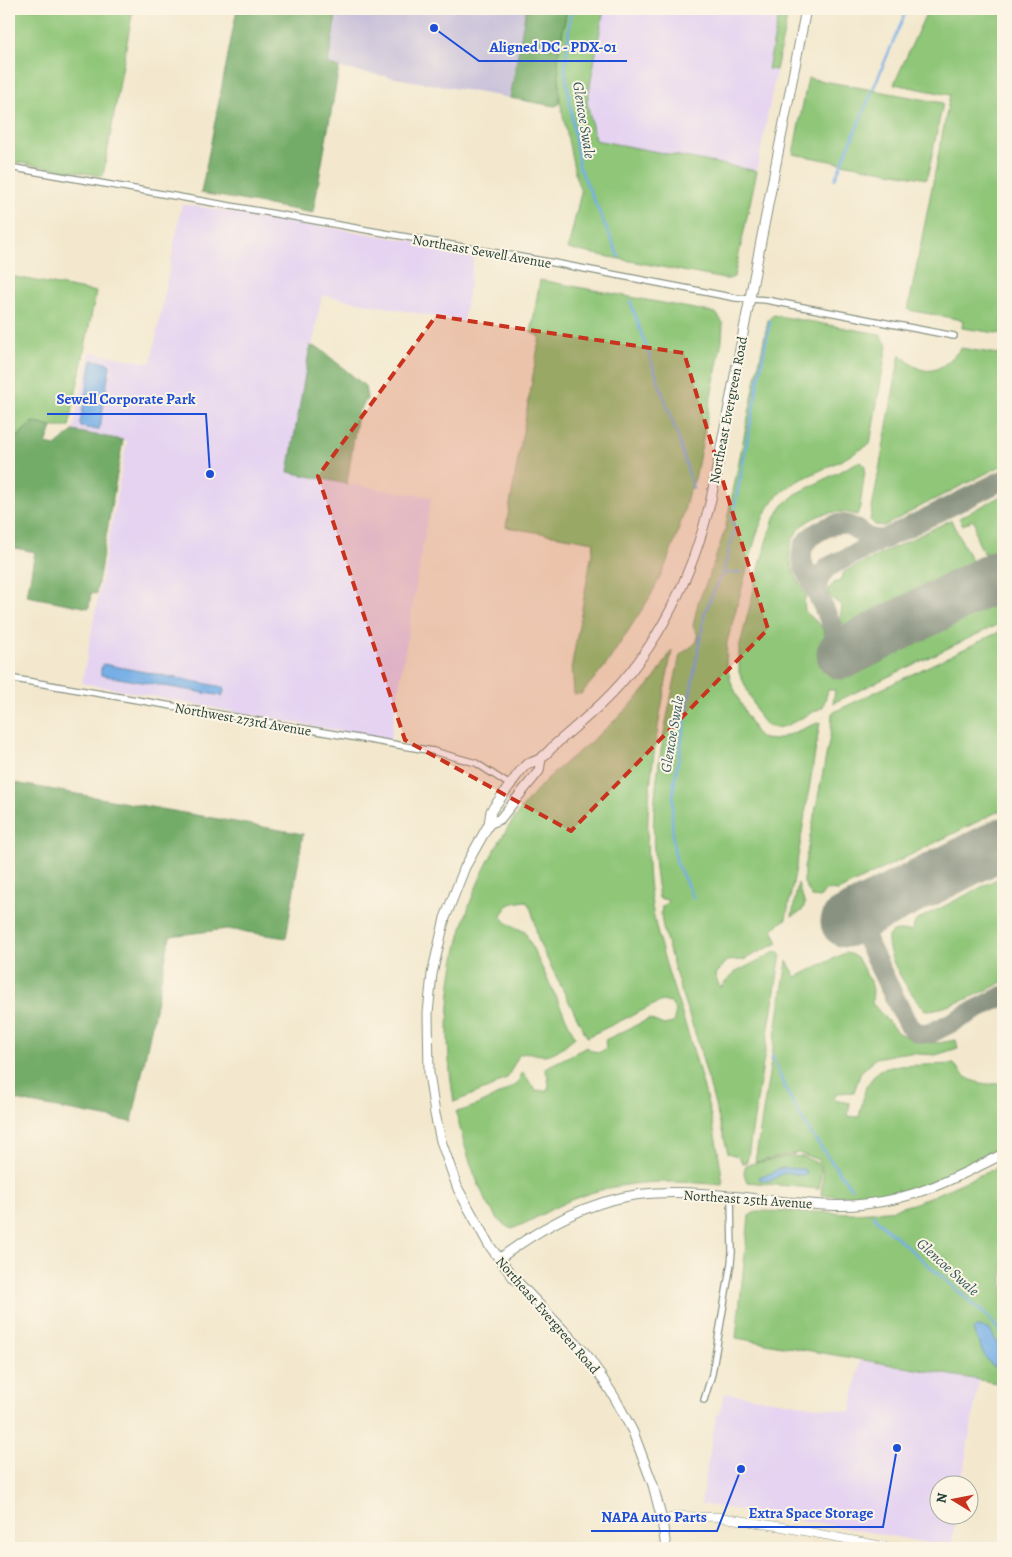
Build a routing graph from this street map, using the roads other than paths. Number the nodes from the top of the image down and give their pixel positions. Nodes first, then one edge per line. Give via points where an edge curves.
1 (806, 9) edge
2 (9, 167) edge
3 (749, 299) junction
4 (954, 336) dead end
5 (9, 678) edge
6 (541, 759) junction
7 (510, 785) junction
8 (489, 824) junction
9 (1003, 1154) edge
10 (730, 1197) junction
11 (499, 1259) junction
12 (704, 1400) dead end
13 (662, 1520) junction
14 (858, 1545) edge
15 (666, 1548) edge
16 (893, 1548) edge

1 - 3 main road, Northeast Evergreen Road
2 - 3 street, Northeast Sewell Avenue
3 - 4 street, Northeast Sewell Avenue
3 - 6 main road, Northeast Evergreen Road via 706,518 679,593 655,637 631,671
5 - 7 street, Northwest 273rd Avenue via 433,751 476,763
6 - 7 main road, Northeast Evergreen Road via 527,765
6 - 8 main road, Northeast Evergreen Road via 539,771 500,819
7 - 8 main road, Northeast Evergreen Road via 491,811
8 - 11 main road, Northeast Evergreen Road via 465,867 445,918 432,974 427,1032 429,1073 441,1140 458,1189
9 - 10 main road, Northeast 25th Avenue via 930,1189 882,1202 834,1205
10 - 11 main road, Northeast 25th Avenue via 657,1193 611,1201 551,1224
10 - 12 street via 731,1264 712,1374
11 - 13 main road, Northeast Evergreen Road via 587,1355 616,1398 640,1449
13 - 14 street via 679,1516 719,1518 777,1526
13 - 15 main road, Northeast Evergreen Road
14 - 16 street

